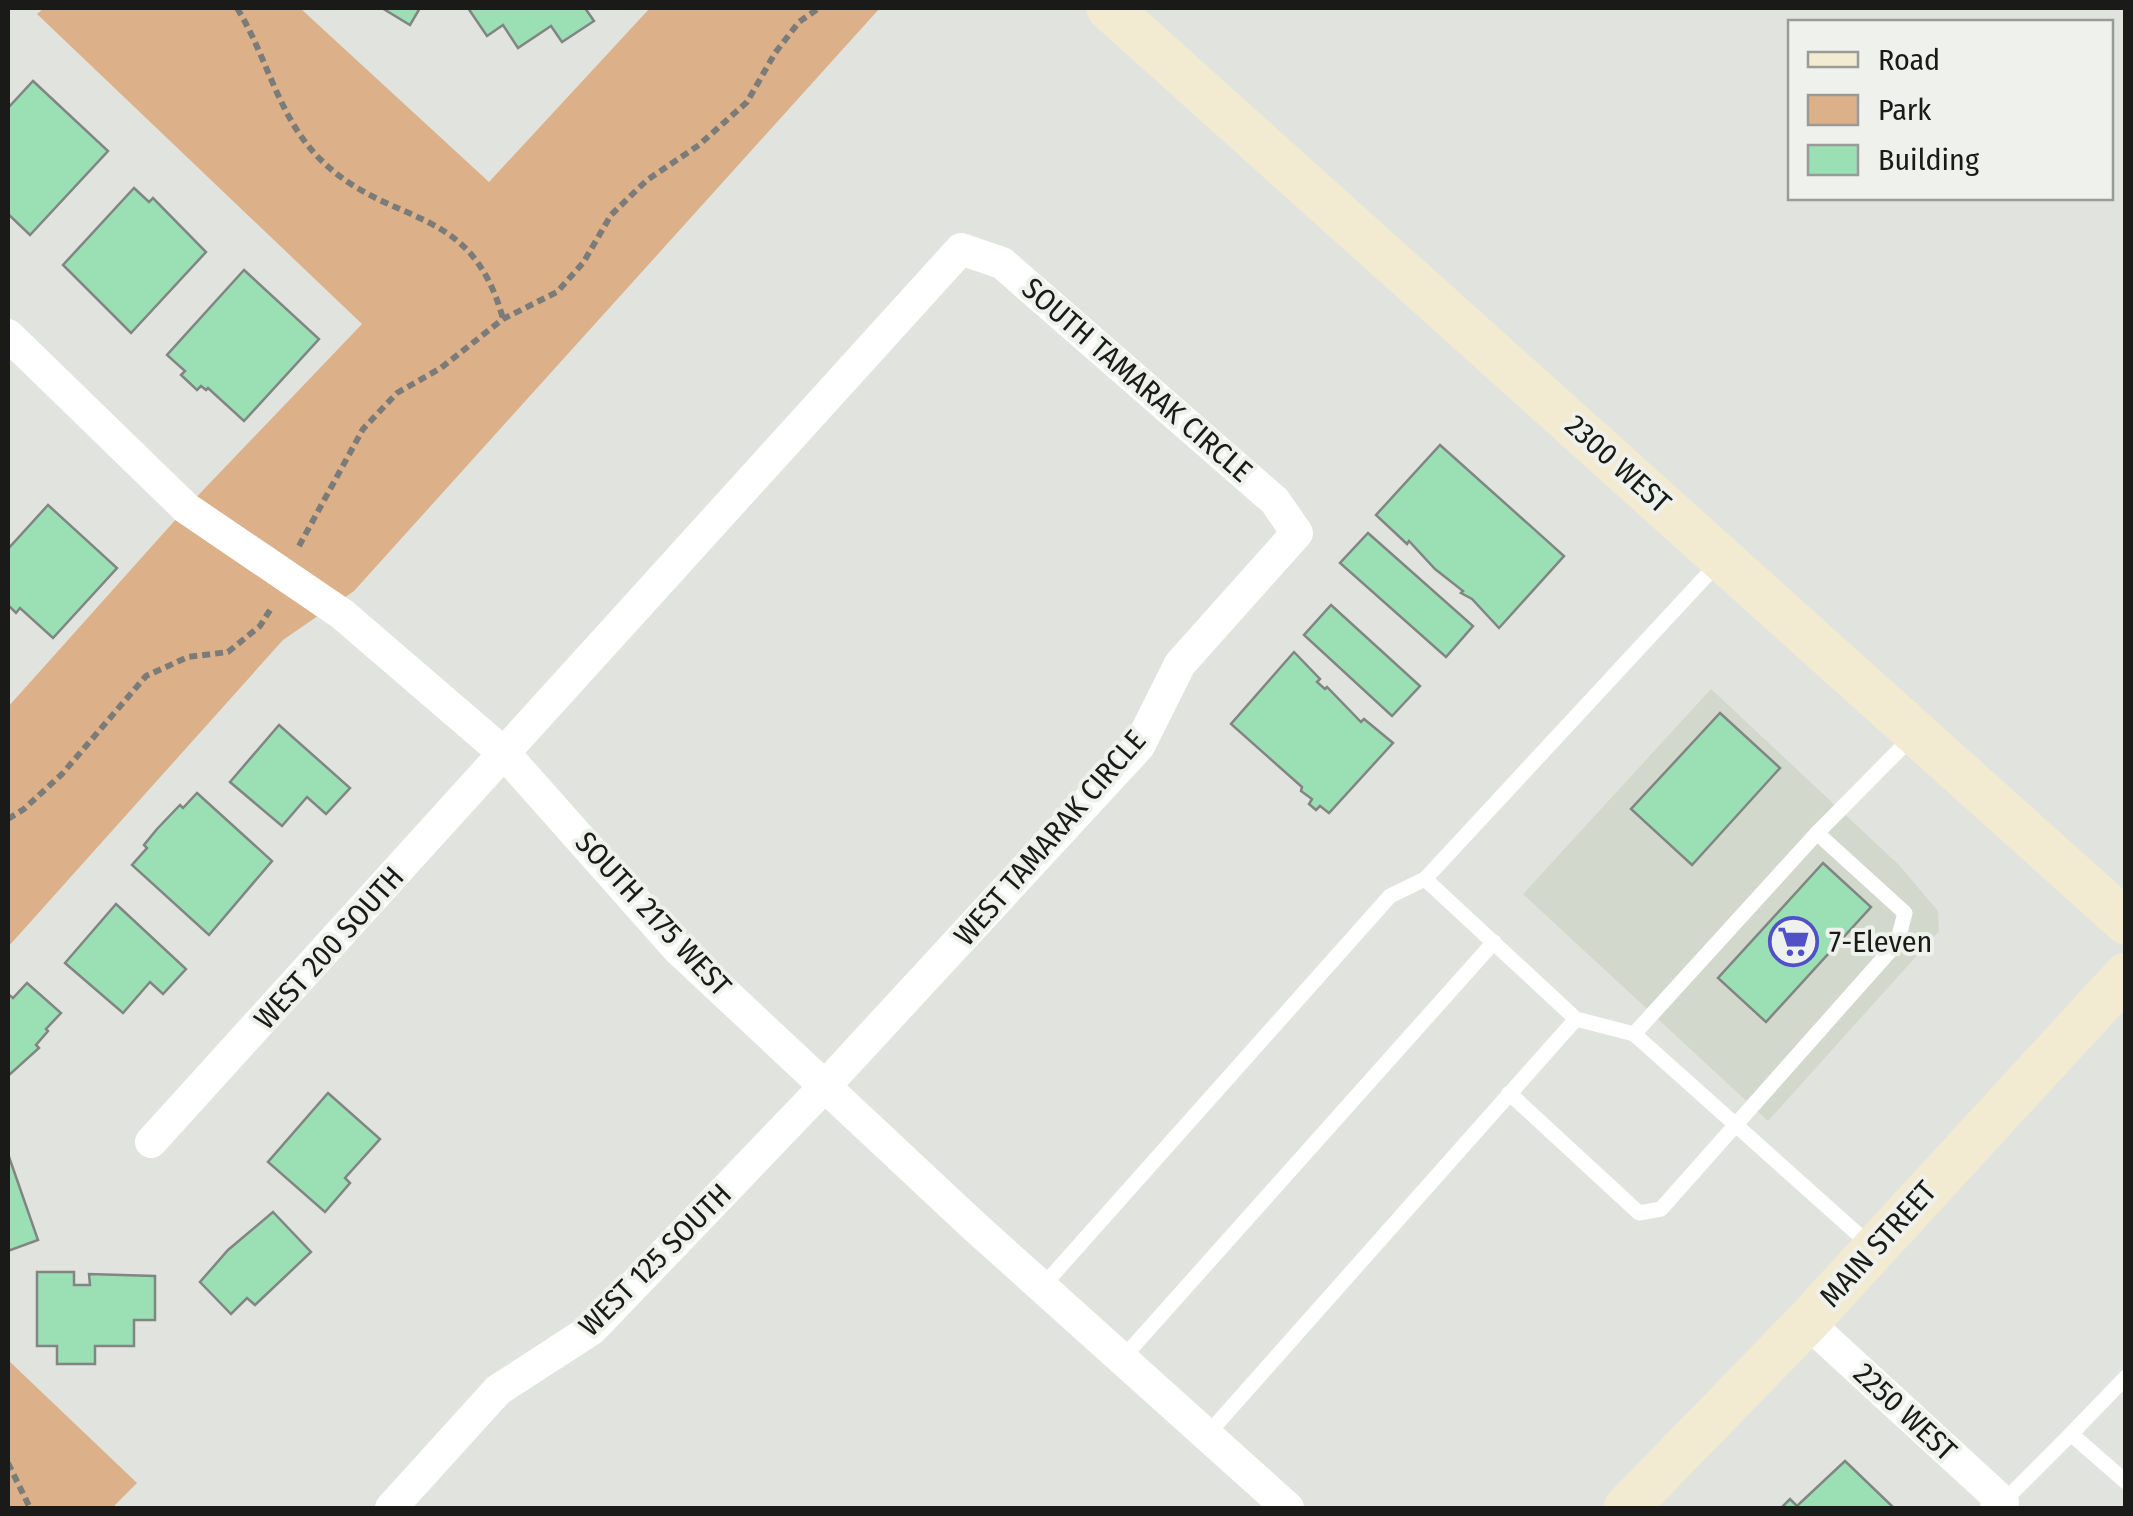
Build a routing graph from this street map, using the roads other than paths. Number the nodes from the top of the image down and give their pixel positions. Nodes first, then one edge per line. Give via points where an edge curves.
1 (1108, 8) edge
2 (8, 336) edge
3 (1297, 533) joint
4 (1722, 558) junction
5 (1917, 732) junction
6 (506, 754) junction
7 (1817, 833) junction
8 (1424, 879) junction
9 (2126, 922) edge
10 (1494, 942) junction
11 (2126, 975) edge
12 (1576, 1019) junction
13 (1634, 1034) junction
14 (826, 1086) junction
15 (1509, 1093) junction
16 (1736, 1123) junction
17 (152, 1142) dead end
18 (1874, 1249) junction
19 (1042, 1288) junction
20 (1807, 1322) junction
21 (1121, 1360) junction
22 (2126, 1377) edge
23 (2071, 1434) junction
24 (1206, 1436) junction
25 (2126, 1482) edge
26 (2000, 1505) edge
27 (392, 1508) edge
28 (1288, 1508) edge
29 (1626, 1508) edge

1 - 4 main road, 2300 WEST
2 - 6 street, SOUTH 2175 WEST via 186,508 342,614
3 - 6 street, SOUTH TAMARAK CIRCLE via 1275,500 1002,264 962,249
3 - 14 street, WEST TAMARAK CIRCLE via 1180,664 1139,746
4 - 5 main road, 2300 WEST
4 - 8 lane
5 - 7 lane
5 - 9 main road, 2300 WEST
6 - 14 street, SOUTH 2175 WEST via 677,948
6 - 17 street, WEST 200 SOUTH
7 - 13 lane
7 - 16 lane via 1905,913 1898,944
8 - 10 lane
8 - 19 lane via 1390,896
10 - 12 lane
10 - 21 lane
11 - 18 main road, MAIN STREET
12 - 13 lane
12 - 15 lane
13 - 16 lane
14 - 19 street, SOUTH 2175 WEST
14 - 27 street, WEST 125 SOUTH via 592,1329 498,1390
15 - 16 lane via 1639,1213 1662,1210
15 - 24 lane
16 - 18 lane
18 - 20 main road, MAIN STREET
19 - 21 street, SOUTH 2175 WEST
20 - 26 street, 2250 WEST
20 - 29 main road, MAIN STREET
21 - 24 street, SOUTH 2175 WEST
22 - 23 lane
23 - 25 lane
23 - 26 lane
24 - 28 street, SOUTH 2175 WEST

